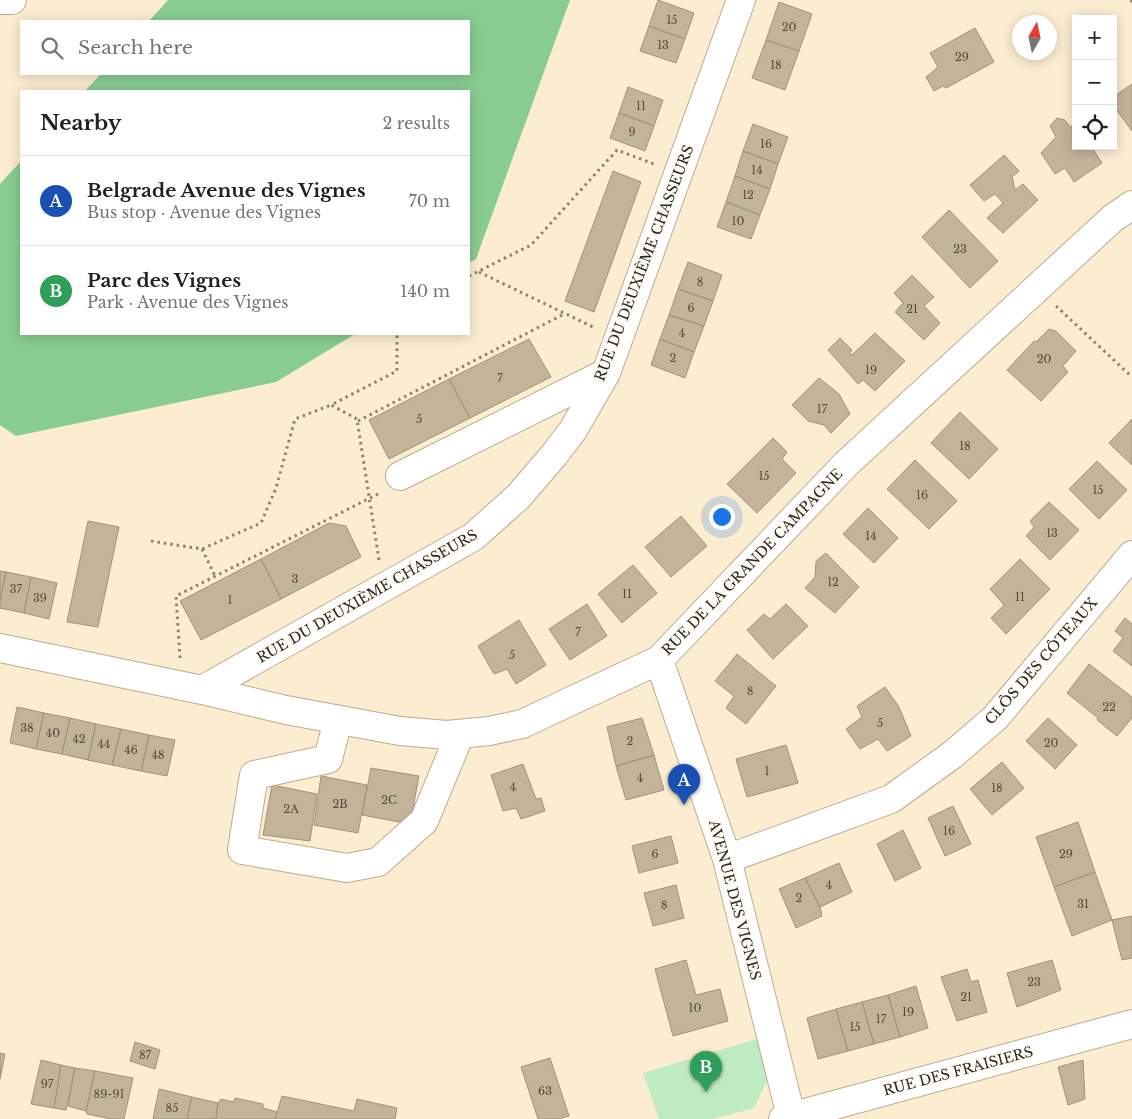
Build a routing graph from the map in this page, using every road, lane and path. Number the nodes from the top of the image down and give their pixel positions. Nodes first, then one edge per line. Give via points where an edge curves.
1 (1, 0) edge
2 (12, 0) edge
3 (741, 0) edge
4 (679, 172) junction
5 (1132, 205) edge
6 (478, 272) junction
7 (470, 276) edge
8 (1036, 288) junction
9 (564, 314) junction
10 (397, 335) edge
11 (618, 339) junction
12 (606, 373) junction
13 (1132, 377) edge
14 (330, 405) junction
15 (358, 422) junction
16 (400, 476) joint
17 (371, 498) junction
18 (151, 541) dead end
19 (202, 550) junction
20 (1132, 555) edge
21 (215, 576) junction
22 (383, 588) junction
23 (0, 648) edge
24 (659, 660) junction
25 (192, 688) junction
26 (338, 720) junction
27 (460, 734) junction
28 (727, 859) junction
29 (1132, 1024) edge
30 (787, 1118) edge

1 - 2 street
3 - 4 street, RUE DU DEUXIÈME CHASSEURS
4 - 6 path via 617,150 531,245
4 - 11 street, RUE DU DEUXIÈME CHASSEURS
5 - 8 street, RUE DE LA GRANDE CAMPAGNE via 1113,218
6 - 7 path
6 - 9 path
8 - 13 path
8 - 24 street, RUE DE LA GRANDE CAMPAGNE via 846,464
9 - 11 path
9 - 15 path
10 - 14 path via 397,371
11 - 12 street, RUE DU DEUXIÈME CHASSEURS
12 - 16 street
12 - 22 street, RUE DU DEUXIÈME CHASSEURS via 573,430 518,497 473,537
14 - 15 path
14 - 19 path via 295,419 276,488 261,523
15 - 17 path
16 - 17 path via 401,483
17 - 21 path
17 - 22 path
18 - 19 path
19 - 21 path
20 - 28 street, CLÔS DES CÔTEAUX via 995,718 952,755 891,799
21 - 25 path via 176,596
22 - 25 street, RUE DU DEUXIÈME CHASSEURS
23 - 25 street, RUE DE LA GRANDE CAMPAGNE
24 - 27 street, RUE DE LA GRANDE CAMPAGNE via 522,724
24 - 28 street, AVENUE DES VIGNES
25 - 26 street, RUE DE LA GRANDE CAMPAGNE
26 - 27 street, RUE DE LA GRANDE CAMPAGNE via 400,731
26 - 27 street via 328,759 254,774 242,850 347,868 378,862 424,821
28 - 30 street, AVENUE DES VIGNES
29 - 30 street, RUE DES FRAISIERS

